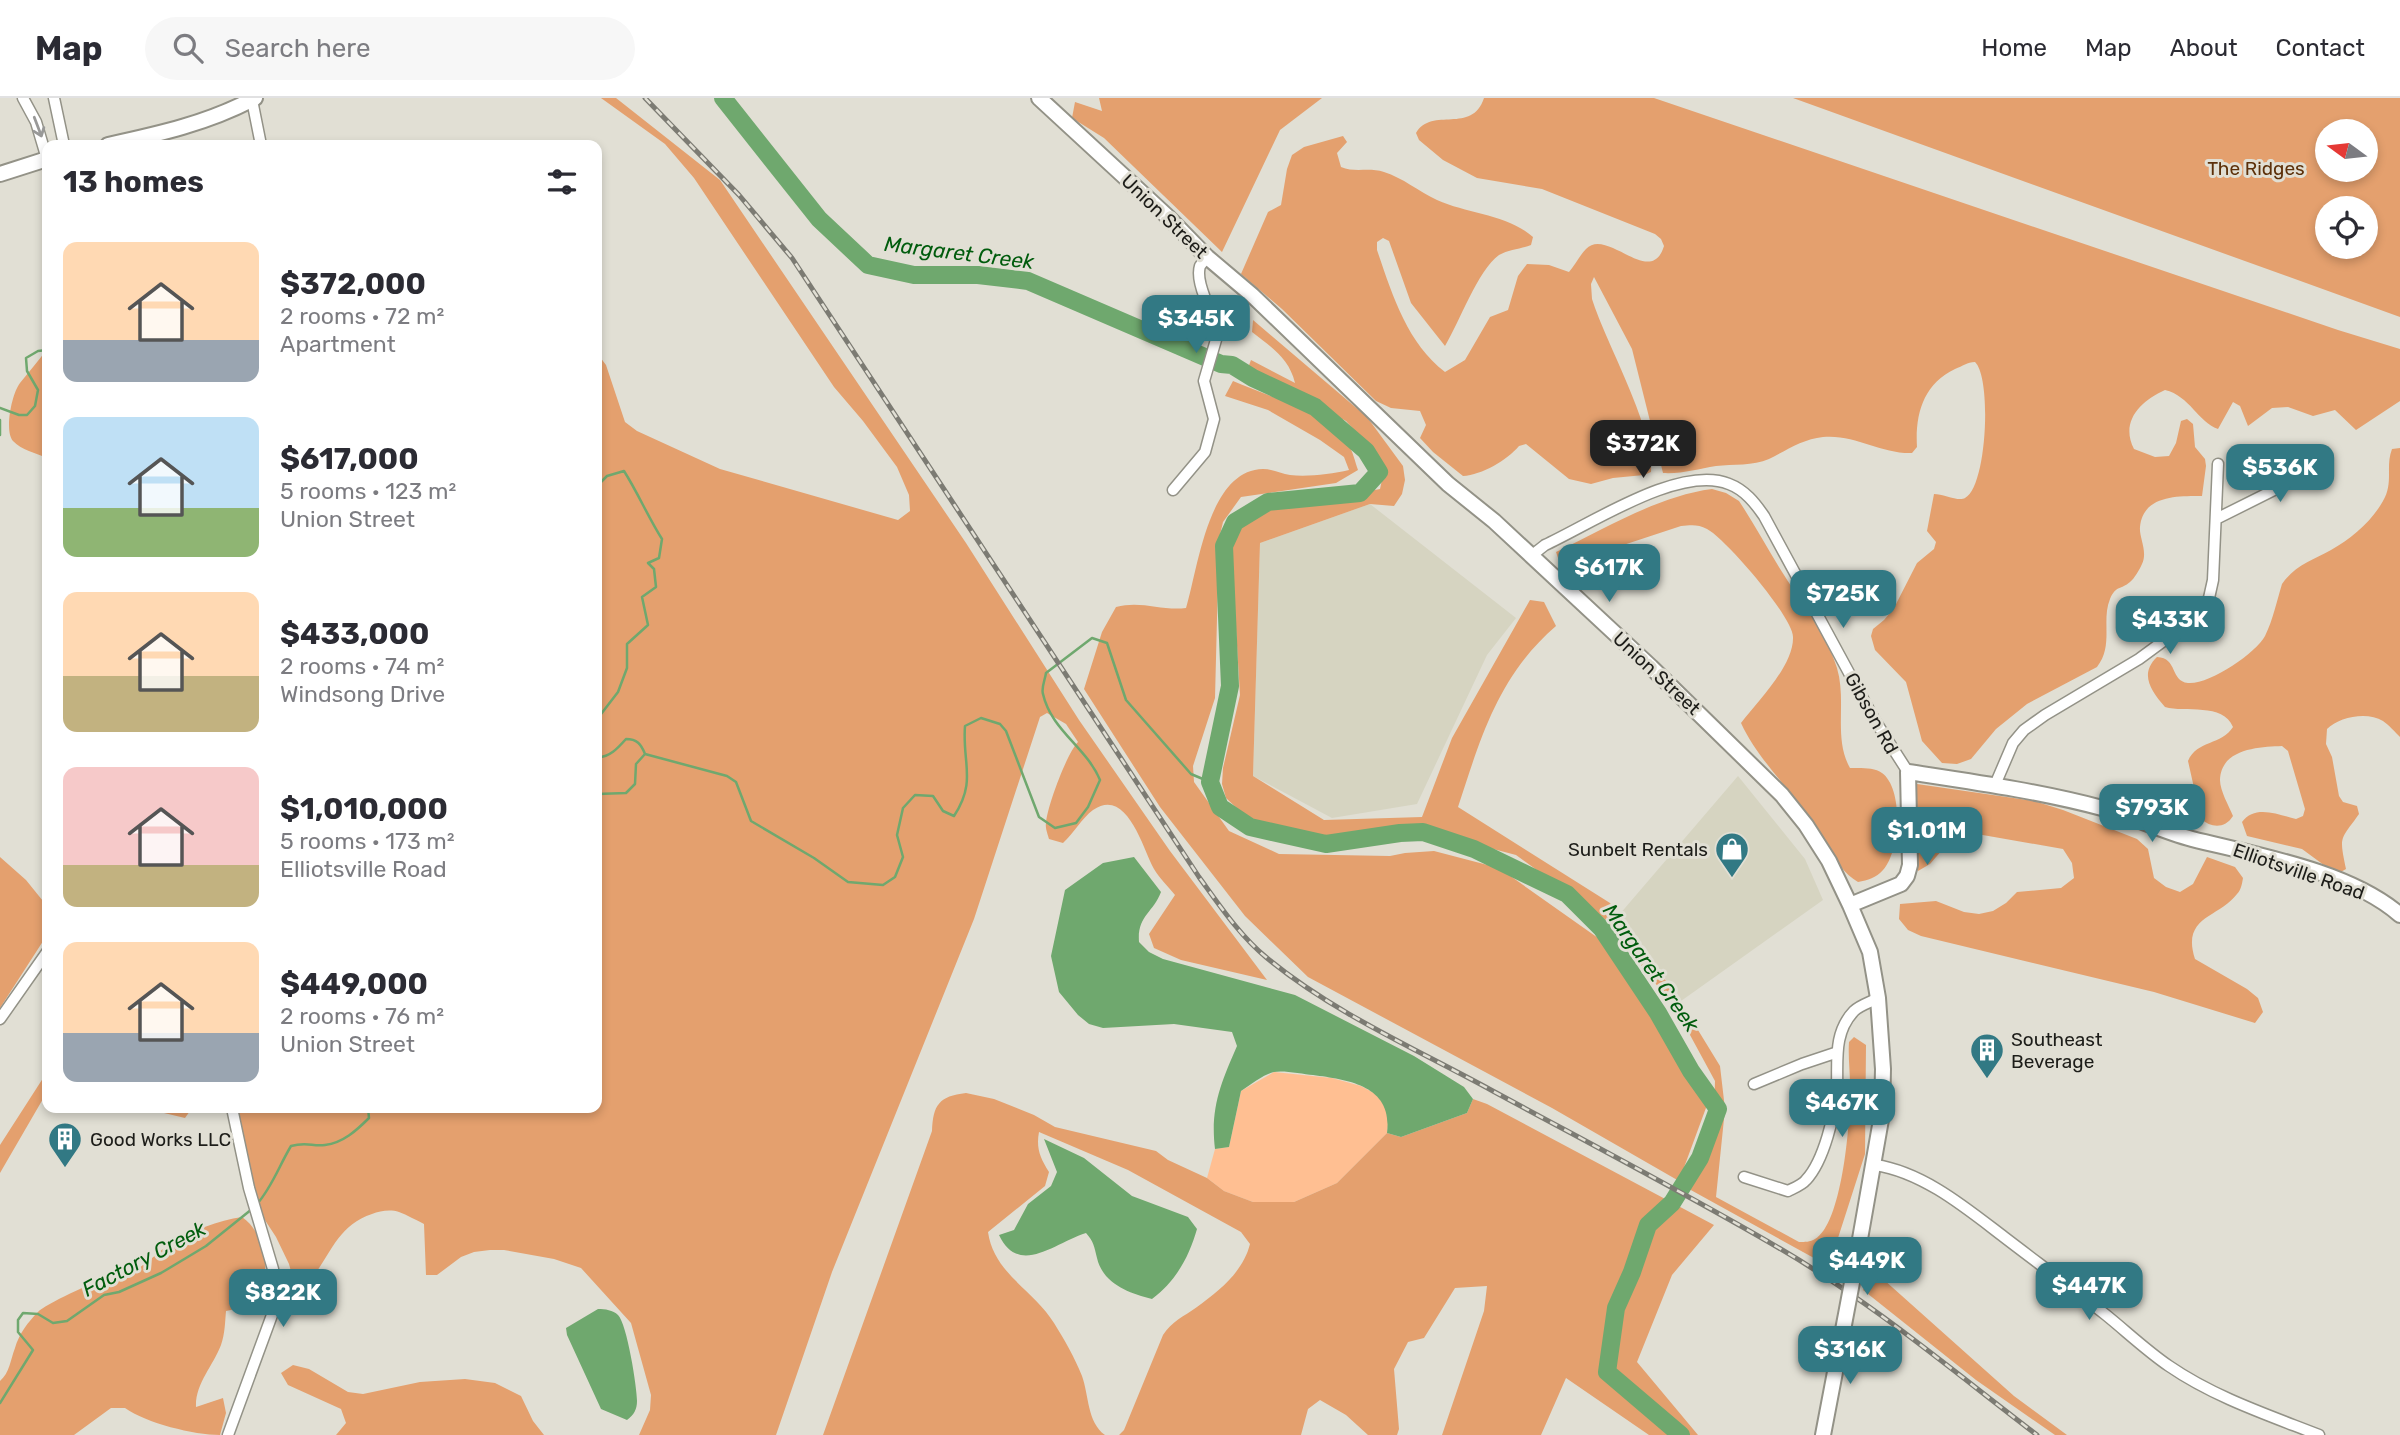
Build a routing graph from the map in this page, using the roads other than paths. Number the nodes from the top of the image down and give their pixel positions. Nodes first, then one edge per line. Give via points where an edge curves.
1 (23, 98) edge
2 (54, 98) edge
3 (1039, 98) edge
4 (253, 99) edge
5 (63, 140) edge
6 (130, 140) edge
7 (260, 140) edge
8 (42, 142) edge
9 (42, 161) edge
10 (0, 174) edge
11 (1207, 257) junction
12 (2318, 455) dead end
13 (2218, 464) dead end
14 (1173, 490) dead end
15 (2216, 519) junction
16 (1531, 556) junction
17 (1908, 772) junction
18 (1995, 785) junction
19 (1850, 905) junction
20 (2400, 915) edge
21 (42, 959) edge
22 (1878, 998) junction
23 (0, 1019) edge
24 (1835, 1053) junction
25 (1754, 1083) dead end
26 (233, 1113) edge
27 (1875, 1165) junction
28 (1744, 1177) dead end
29 (228, 1435) edge
30 (1823, 1435) edge
31 (2319, 1435) edge

1 -> 8 street
2 - 5 street
3 - 11 main road, Union Street
4 - 6 main road via 211,119
4 - 7 street
9 - 10 main road
11 - 14 street via 1199,280 1220,326 1204,382 1214,419 1205,452
11 - 16 main road, Union Street
12 - 15 street via 2296,479
13 - 15 street
15 - 18 street via 2213,580 2202,611 2139,659 2024,730 2013,743
16 - 17 street, Gibson Rd via 1665,486 1713,480 1729,484 1757,505
16 - 19 main road, Union Street via 1782,795 1829,861
17 - 18 main road, Elliotsville Road
17 - 19 main road via 1907,876 1901,884
18 - 20 main road, Elliotsville Road via 2103,808 2190,838 2266,856 2371,895
19 - 22 main road, Union Street via 1870,952
21 - 23 street
22 - 24 street via 1855,1010
22 - 27 main road, Union Street via 1883,1069
24 - 25 street
24 - 28 street via 1837,1089 1831,1123 1814,1170 1804,1183 1788,1191
26 - 29 street via 275,1293 272,1315
27 - 30 main road, Union Street, bridge
27 - 31 street via 1890,1167 1949,1197 2197,1384

